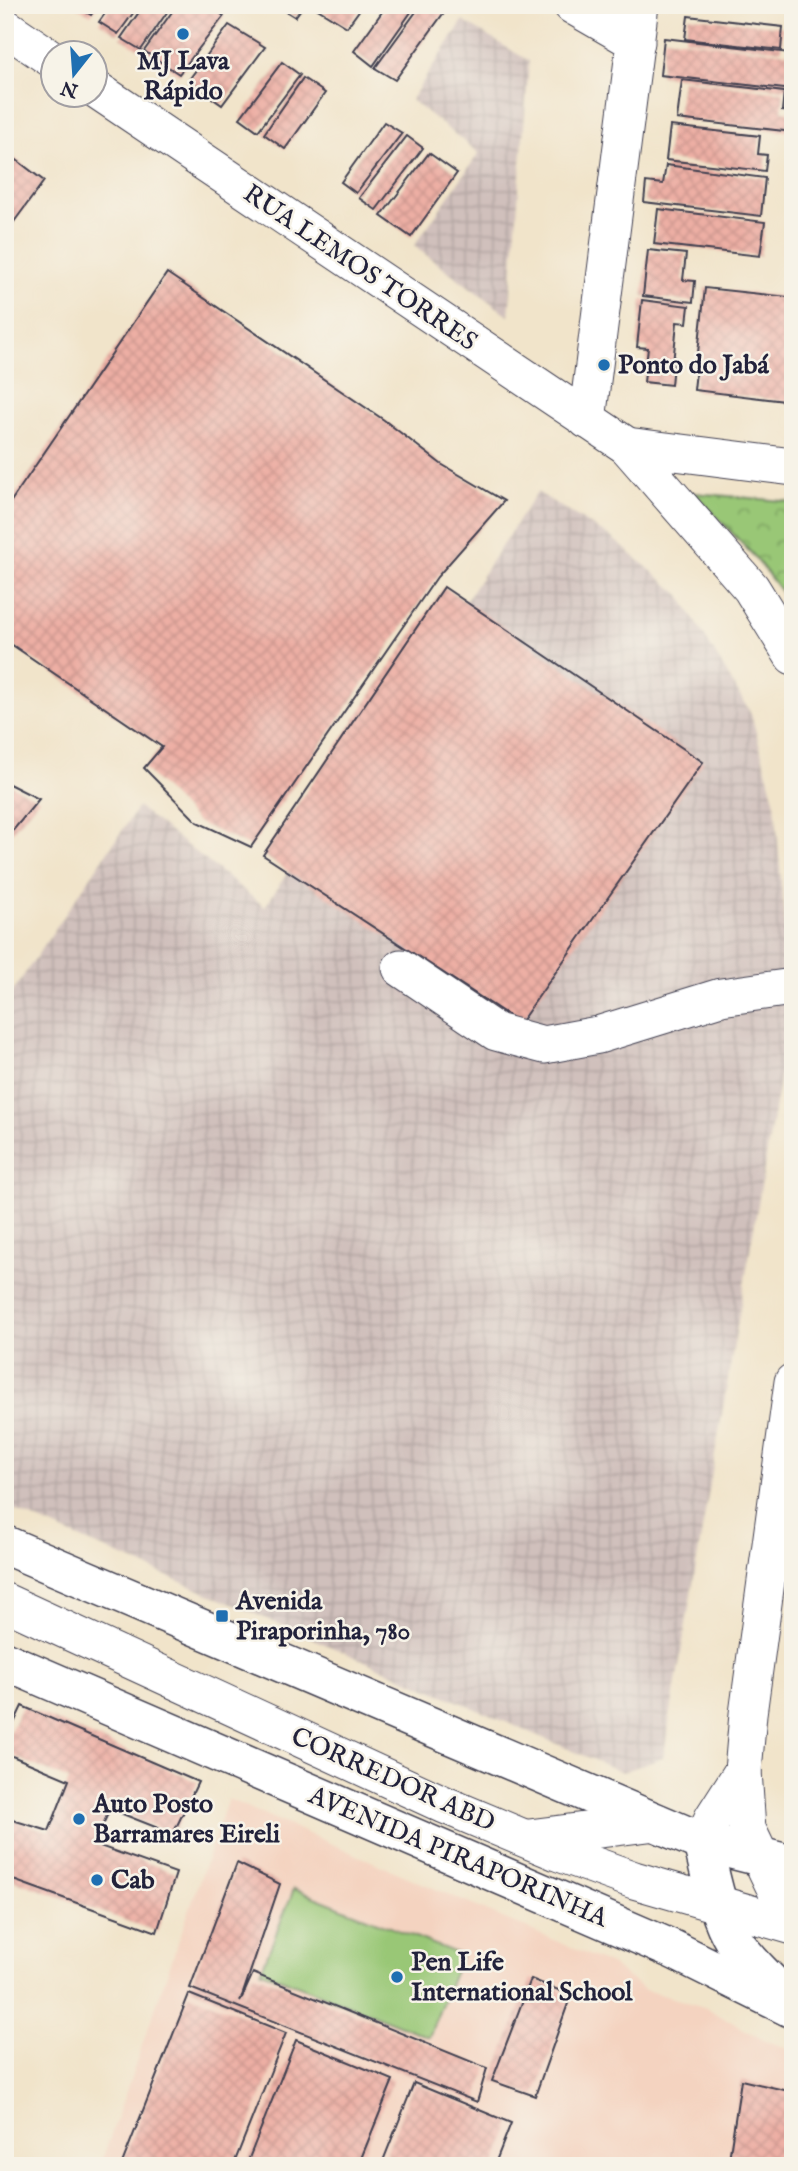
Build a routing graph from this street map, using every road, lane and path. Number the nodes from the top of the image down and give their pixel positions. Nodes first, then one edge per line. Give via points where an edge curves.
1 (572, 5) edge
2 (640, 5) edge
3 (5, 27) edge
4 (636, 42) junction
5 (38, 50) edge
6 (108, 97) edge
7 (587, 420) junction
8 (627, 446) junction
9 (793, 467) edge
10 (793, 656) edge
11 (401, 968) dead end
12 (793, 987) edge
13 (793, 1382) edge
14 (5, 1545) edge
15 (5, 1602) edge
16 (5, 1661) edge
17 (743, 1771) junction
18 (656, 1822) junction
19 (523, 1838) junction
20 (702, 1842) junction
21 (776, 1860) edge
22 (719, 1904) junction
23 (793, 1925) edge
24 (793, 2008) edge

1 - 4 street
2 - 4 street
3 - 5 street
4 - 7 street
6 - 7 street, RUA LEMOS TORRES
7 - 8 street, RUA LEMOS TORRES
8 - 9 street, RUA LEMOS TORRES
8 - 10 street, RUA LEMOS TORRES via 751,588
11 - 12 street via 496,1032 544,1045 598,1035 721,996
13 - 17 street
14 - 18 main road
15 - 19 street, CORREDOR ABD
16 - 24 main road, AVENIDA PIRAPORINHA via 674,1950
17 - 20 street
17 - 21 street via 747,1829
18 - 19 street
18 - 20 main road
19 - 22 street, CORREDOR ABD via 634,1880
20 - 21 main road
20 - 22 main road
21 - 23 street
22 - 23 street, CORREDOR ABD
22 - 24 main road via 735,1941

